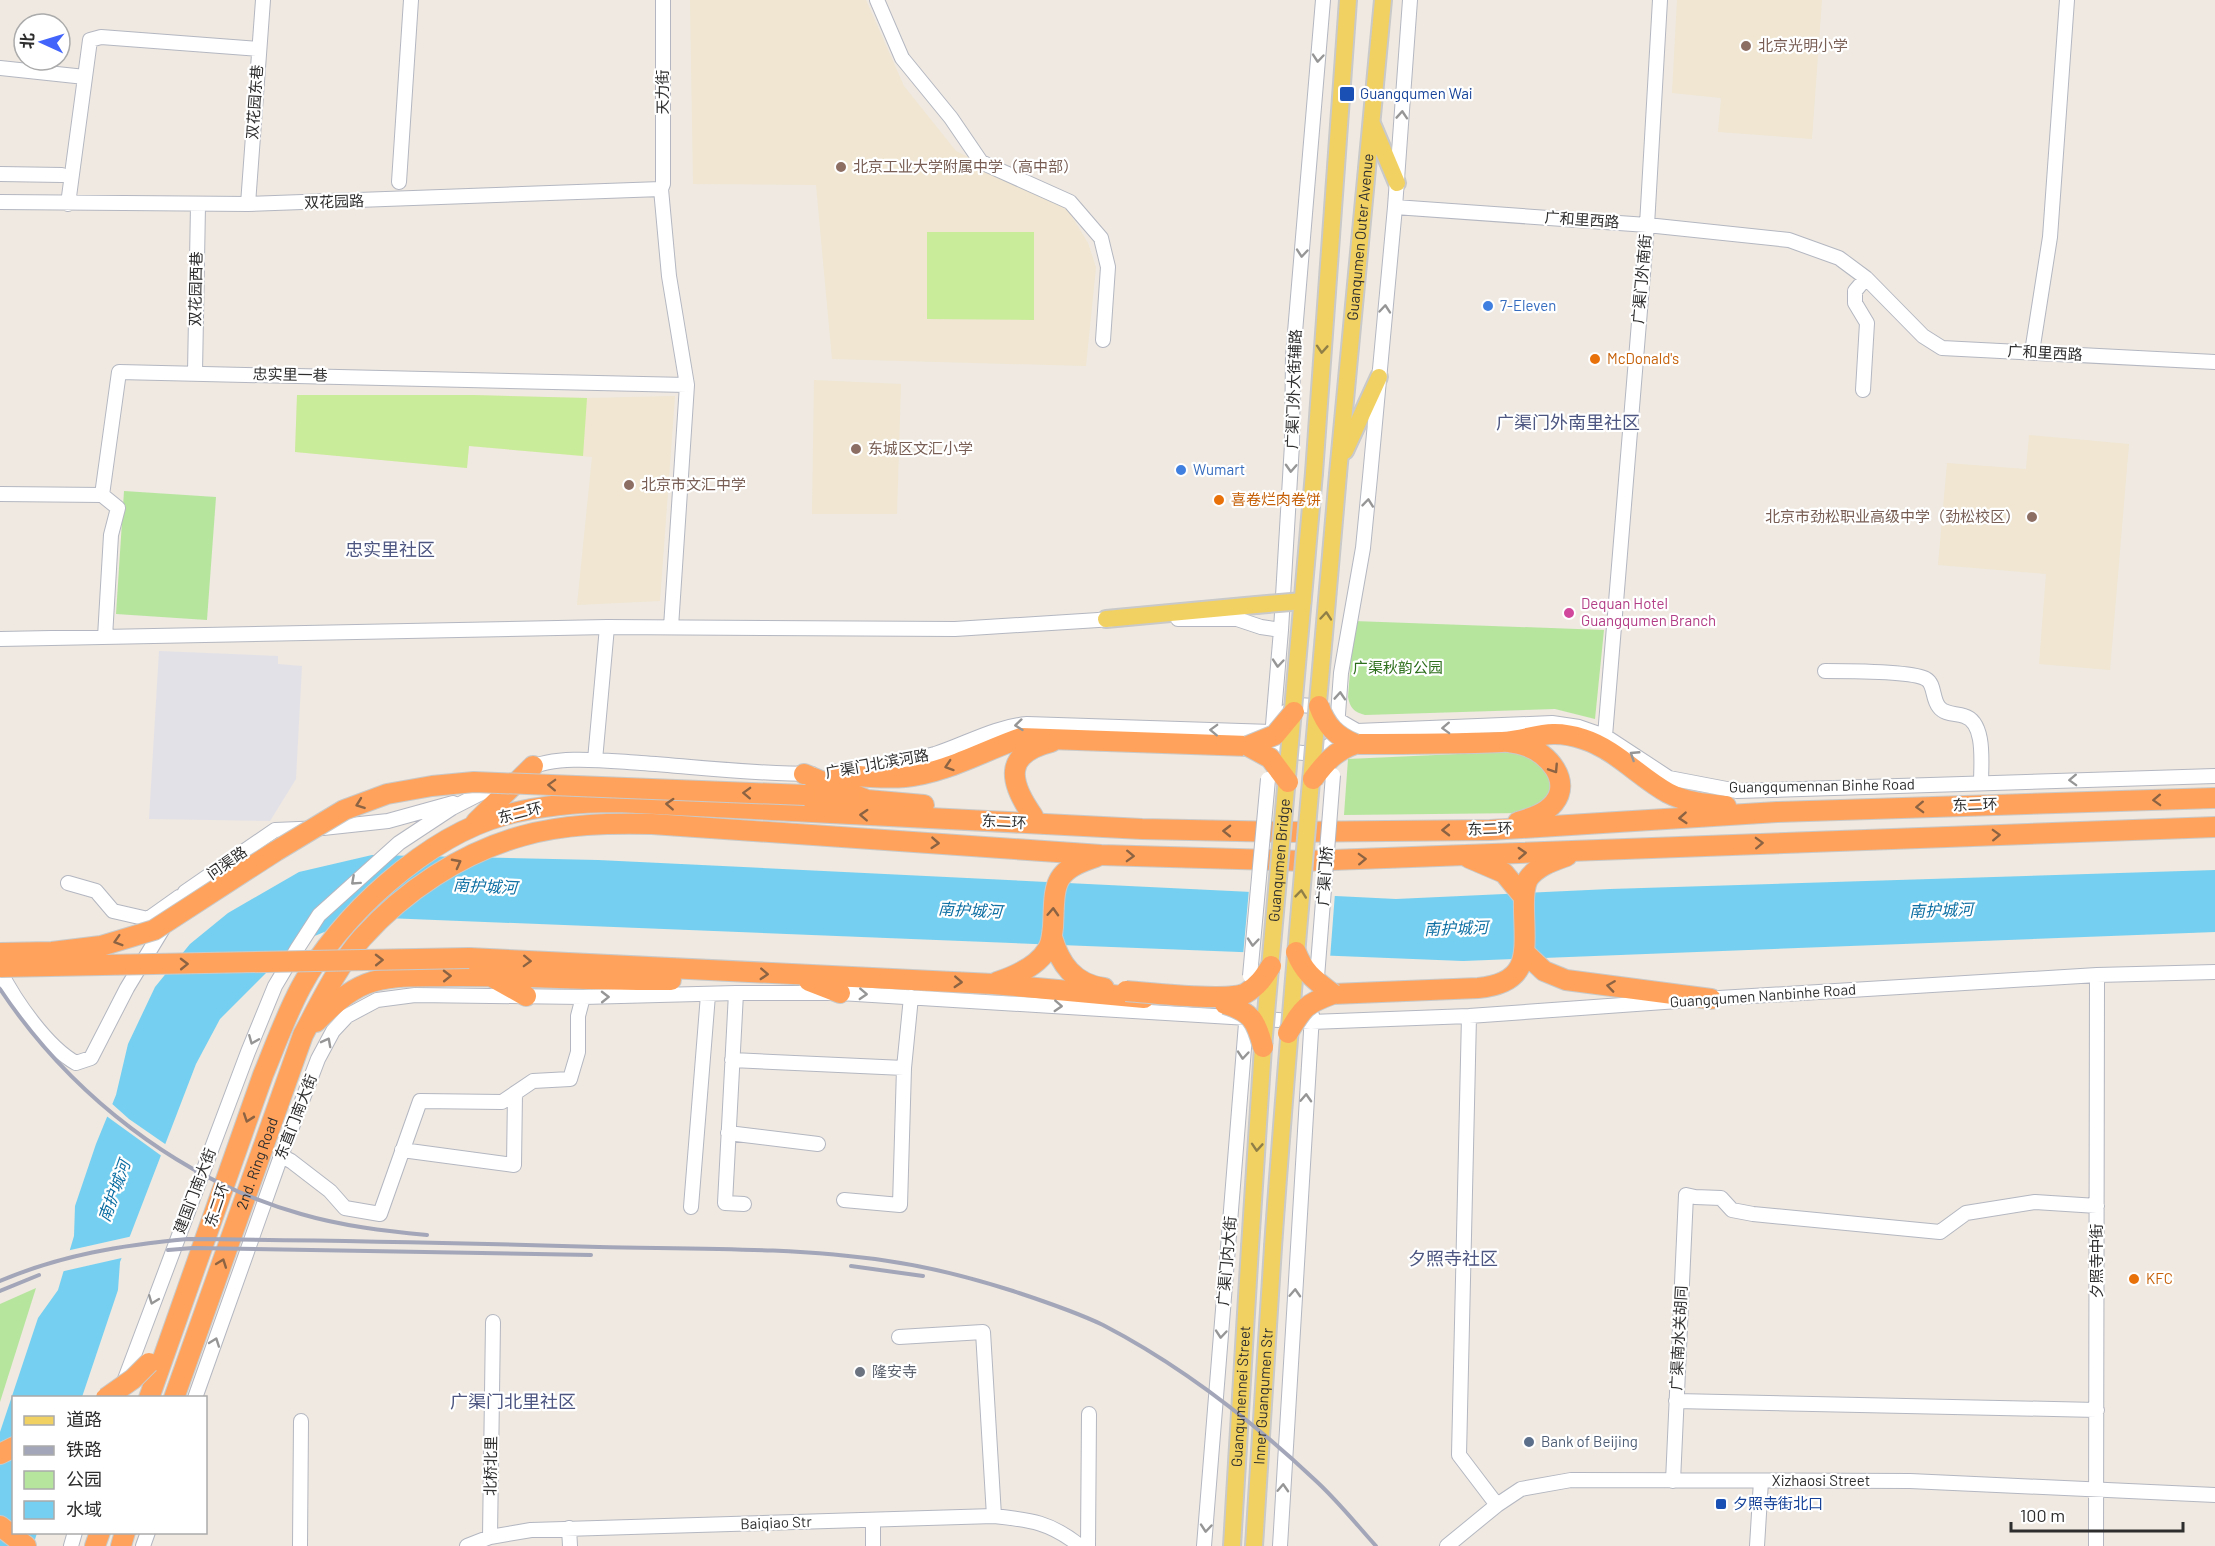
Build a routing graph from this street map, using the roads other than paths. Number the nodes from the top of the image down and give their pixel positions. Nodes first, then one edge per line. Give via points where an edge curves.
1 (262, 0) edge
2 (411, 0) edge
3 (663, 0) edge
4 (877, 0) edge
5 (1323, 0) edge
6 (1348, 0) edge
7 (1383, 0) edge
8 (1410, 0) edge
9 (1660, 0) edge
10 (2067, 0) edge
11 (259, 49) junction
12 (0, 68) edge
13 (85, 77) junction
14 (1371, 123) junction
15 (0, 174) edge
16 (62, 175) dead end
17 (399, 182) dead end
18 (1397, 183) junction
19 (662, 187) junction
20 (0, 202) edge
21 (68, 204) junction
22 (248, 204) junction
23 (198, 205) junction
24 (1395, 207) junction
25 (1647, 225) junction
26 (1866, 278) junction
27 (1103, 340) dead end
28 (2032, 352) junction
29 (2215, 362) edge
30 (195, 373) junction
31 (1379, 377) junction
32 (687, 385) junction
33 (1863, 390) dead end
34 (1339, 469) junction
35 (1314, 472) joint
36 (0, 494) edge
37 (102, 495) junction
38 (1303, 601) junction
39 (1106, 619) junction
40 (607, 627) junction
41 (671, 627) junction
42 (1281, 630) junction
43 (105, 637) junction
44 (0, 639) edge
45 (1825, 670) dead end
46 (1319, 706) junction
47 (1294, 712) junction
48 (1338, 721) junction
49 (1272, 736) junction
50 (1605, 736) junction
51 (1065, 738) junction
52 (1505, 742) junction
53 (1345, 743) junction
54 (1248, 746) junction
55 (595, 760) junction
56 (533, 766) junction
57 (804, 774) junction
58 (835, 774) junction
59 (2215, 776) edge
60 (1312, 779) junction
61 (1278, 781) junction
62 (1982, 783) junction
63 (472, 798) junction
64 (2215, 798) edge
65 (867, 800) junction
66 (452, 808) joint
67 (1777, 812) junction
68 (1033, 816) junction
69 (2215, 827) edge
70 (1142, 829) junction
71 (1490, 830) junction
72 (467, 831) junction
73 (1585, 849) junction
74 (1101, 855) junction
75 (1464, 855) junction
76 (69, 883) dead end
77 (185, 892) junction
78 (1524, 896) junction
79 (1052, 937) junction
80 (1296, 952) junction
81 (0, 953) edge
82 (1525, 953) junction
83 (1271, 966) junction
84 (0, 969) edge
85 (732, 972) junction
86 (2215, 972) edge
87 (795, 975) junction
88 (2097, 975) junction
89 (489, 976) junction
90 (993, 984) junction
91 (736, 993) junction
92 (840, 993) junction
93 (1333, 994) junction
94 (708, 995) junction
95 (526, 996) junction
96 (583, 997) junction
97 (911, 997) junction
98 (1711, 999) junction
99 (1469, 1016) junction
100 (1246, 1017) junction
101 (1311, 1022) junction
102 (1288, 1033) junction
103 (303, 1035) junction
104 (1263, 1047) junction
105 (732, 1060) junction
106 (904, 1068) junction
107 (515, 1093) junction
108 (728, 1133) junction
109 (818, 1144) dead end
110 (402, 1150) junction
111 (281, 1156) junction
112 (844, 1200) dead end
113 (744, 1203) dead end
114 (2097, 1206) junction
115 (691, 1207) dead end
116 (1250, 1247) joint
117 (1273, 1247) joint
118 (186, 1293) junction
119 (493, 1322) dead end
120 (899, 1337) dead end
121 (109, 1396) edge
122 (120, 1396) edge
123 (150, 1396) edge
124 (175, 1396) edge
125 (196, 1396) edge
126 (1676, 1401) junction
127 (2097, 1410) junction
128 (1089, 1414) dead end
129 (301, 1421) dead end
130 (1673, 1480) junction
131 (1761, 1481) junction
132 (2097, 1490) junction
133 (2215, 1495) edge
134 (1497, 1505) junction
135 (994, 1516) junction
136 (873, 1520) junction
137 (0, 1526) edge
138 (569, 1528) junction
139 (490, 1538) junction
140 (26, 1546) edge
141 (300, 1546) edge
142 (467, 1546) edge
143 (570, 1546) edge
144 (873, 1546) edge
145 (1080, 1546) edge
146 (1088, 1546) edge
147 (1204, 1546) edge
148 (1232, 1546) edge
149 (1254, 1546) edge
150 (1280, 1546) edge
151 (1447, 1546) edge
152 (1757, 1546) edge
153 (2096, 1546) edge

1 - 11 street, 双花园东巷
2 - 17 street
3 - 19 street, 天力街
4 - 27 street via 902,58 981,162 1070,202 1101,238 1108,267
5 -> 42 street, 广渠门外大街辅路 via 1293,356
6 -> 35 main road, Guanqumen Outer Avenue
7 - 14 main road, Guanqumen Outer Avenue
18 -> 8 street
9 - 25 street, 广渠门外南街
10 - 28 street via 2050,237
11 - 13 street via 100,37 90,40
11 - 22 street, 双花园东巷
12 - 13 street
13 - 21 street
14 - 18 main road
14 - 34 main road, Guanqumen Outer Avenue
15 - 16 street
18 - 24 street
19 - 22 street, 双花园路
19 - 32 street, 天力街 via 669,276
20 - 21 street, 双花园路
21 - 23 street, 双花园路
22 - 23 street, 双花园路
23 - 30 street, 双花园西巷
24 - 25 street, 广和里西路
31 -> 24 street
25 - 26 street, 广和里西路 via 1789,240 1839,258
25 - 50 street, 广渠门外南街
26 - 28 street, 广和里西路 via 1923,336 1942,348
26 - 33 street via 1855,291 1855,303 1867,323
28 - 29 street, 广和里西路
30 - 32 street, 忠实里一巷
30 - 37 street, 忠实里一巷 via 119,372
31 - 34 main road
48 -> 31 street via 1341,673 1363,548
32 - 41 street, 天力街
46 -> 34 main road, Guanqumen Bridge, bridge
35 - 38 main road, Guanqumen Bridge, bridge
36 - 37 street
37 - 43 street via 118,508 111,536
38 - 39 main road, bridge
38 - 47 main road, Guanqumen Bridge, bridge
39 - 41 street via 955,629
39 - 42 street via 1237,619
40 - 41 street
40 - 43 street
40 - 55 street
42 -> 49 street, 广渠门外大街辅路
43 - 44 street
45 - 62 street via 1926,678 1939,708 1966,716 1976,724
46 - 53 highway, bridge via 1329,727
46 - 60 main road, Guanqumen Bridge, bridge
47 - 54 highway, bridge via 1275,735
47 - 61 main road, Guanqumen Bridge, bridge
48 - 49 street, Guangqumennan Binhe Road via 1314,706 1298,705 1288,710
50 -> 48 street, Guangqumennan Binhe Road via 1552,723 1357,731
48 - 53 street
49 - 53 street via 1284,750 1311,753
49 -> 58 street, 广渠门北滨河路 via 1028,724 1010,726 897,764
49 - 61 street, 广渠门外大街辅路
62 -> 50 street, Guangqumennan Binhe Road via 1737,790 1669,778
51 - 54 highway
51 -> 58 highway via 1021,738 967,760 905,777
51 - 68 highway via 1029,751 1015,768 1014,782 1020,798
52 - 53 highway
52 - 67 highway via 1546,733 1565,734 1600,746 1668,793 1686,800
52 -> 71 highway via 1528,746 1547,759 1560,779 1560,790 1556,802 1545,812
53 - 60 highway, bridge
53 - 101 street, 广渠门桥, bridge via 1333,775
54 - 61 highway, bridge via 1270,758
55 - 56 street, 广渠门北滨河路
55 - 57 street, 广渠门北滨河路
56 - 63 street, 广渠门北滨河路
56 - 72 highway
57 - 58 street, 广渠门北滨河路
57 - 65 highway
59 -> 62 street, Guangqumennan Binhe Road
80 -> 60 main road, Guanqumen Bridge, bridge
61 - 83 main road, Guanqumen Bridge, bridge
61 -> 100 street, 广渠门内大街, bridge
63 - 66 street, 广渠门北滨河路
63 - 77 street, 问渠路 via 388,821 274,830
64 -> 67 highway, 东二环
65 - 68 highway
65 -> 81 highway, bridge via 474,782 432,786 387,794 344,810 154,930 101,946
66 -> 122 street, 建国门南大街 via 399,843 319,915 275,986
67 -> 71 highway, 东二环
68 - 70 highway
73 -> 69 highway, 东二环
71 -> 70 highway, 东二环
70 -> 72 highway, 东二环 via 618,802 543,806 503,815
72 -> 118 highway, 东二环 via 425,854 381,887 336,933 301,986 263,1075
75 -> 73 highway, 东二环
73 - 78 highway via 1536,871 1528,880
74 -> 75 highway, 东二环 via 1294,861
79 -> 74 highway via 1055,886 1066,870
103 -> 74 highway, 东二环 via 362,938 402,900 439,873 521,836 610,823 652,824
75 - 78 highway via 1504,873
76 - 77 street via 96,891 113,910 148,919
77 - 84 street, 问渠路 via 127,988 91,1058 76,1064 62,1056 23,1010
78 - 82 highway
79 - 83 highway, bridge via 1066,970 1097,987 1116,990 1225,997 1244,994 1259,984
79 - 90 highway via 1048,950 1028,967
80 - 93 highway, bridge via 1301,966
80 - 102 main road, Guanqumen Bridge, bridge
82 - 93 highway via 1518,971 1509,980 1489,987
98 -> 82 highway via 1566,980 1544,971
83 - 104 main road, Guanqumen Bridge, bridge
84 -> 85 highway, bridge via 468,958
85 -> 87 highway
85 - 89 highway via 690,980
86 - 88 street, Guangqumen Nanbinhe Road
87 -> 90 highway
87 - 92 highway
88 - 98 street, Guangqumen Nanbinhe Road
88 - 114 street, 夕照寺中街
89 - 95 highway
103 -> 89 highway via 350,992 369,983 393,977
90 - 104 highway, bridge via 1225,1004 1249,1015 1258,1026
91 - 92 street
91 - 94 street
91 - 105 street
92 -> 97 street
93 - 102 highway, bridge via 1310,1002
96 -> 94 street
94 - 115 street
95 - 96 street
111 -> 95 street, 东直门南大街 via 318,1059 333,1031 347,1016 394,996
96 - 107 street via 578,1016 578,1052 570,1079 533,1081
97 -> 100 street
97 - 106 street
98 - 99 street, Guangqumen Nanbinhe Road
99 - 101 street, Guangqumen Nanbinhe Road
99 - 134 street via 1459,1455
100 - 101 street, Guangqumen Nanbinhe Road
100 -> 147 street, 广渠门内大街
150 -> 101 street
102 - 117 main road, Guanqumen Bridge, bridge
124 -> 103 highway, 2nd. Ring Road
104 -> 116 main road, Guanqumen Bridge, bridge
105 - 106 street
105 - 108 street
106 - 112 street via 900,1205
107 - 110 street via 502,1102 420,1101
107 - 110 street via 514,1165
108 - 109 street
108 - 113 street via 725,1203
110 - 111 street via 380,1214 345,1208 330,1191
125 -> 111 street, 东直门南大街
114 - 126 street, 广渠南水关胡同 via 2035,1202 1966,1213 1940,1232 1753,1214 1732,1210 1721,1198 1686,1195
114 - 127 street, 夕照寺中街
116 - 148 main road, Guanqumennei Street
117 - 149 main road, Inner Guanqumen Str
118 - 121 highway, bridge via 149,1363
118 - 123 highway, 东二环
119 - 139 street, 北桥北里
120 - 135 street via 983,1332
126 - 127 street
126 - 130 street, 广渠南水关胡同
127 - 132 street, 夕照寺中街
128 - 146 street
129 - 141 street
130 - 131 street, Xizhaosi Street
130 - 134 street, Xizhaosi Street via 1570,1480 1521,1490
131 - 132 street, Xizhaosi Street via 1911,1481
131 - 152 street
132 - 133 street, Xizhaosi Street
132 - 153 street, 夕照寺中街
134 - 151 street, Xizhaosi Street
135 - 136 street, Baiqiao Str
135 - 145 street, Baiqiao Str via 1032,1520 1062,1531
136 - 138 street, Baiqiao Str
136 - 144 street
137 - 140 highway
138 - 139 street, Baiqiao Str
138 - 143 street
139 - 142 street, Baiqiao Str

